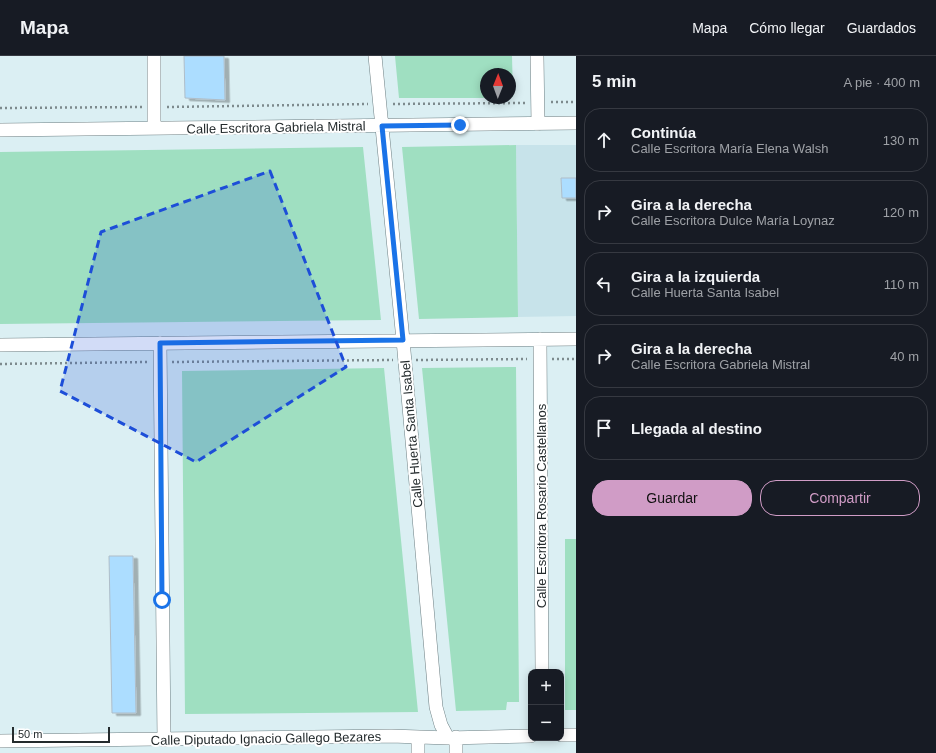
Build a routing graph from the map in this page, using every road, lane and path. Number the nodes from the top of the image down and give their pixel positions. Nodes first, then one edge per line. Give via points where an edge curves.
1 (154, 56) edge
2 (375, 56) edge
3 (537, 56) edge
4 (538, 102) junction
5 (576, 102) edge
6 (379, 104) junction
7 (154, 107) junction
8 (0, 108) edge
9 (576, 123) edge
10 (538, 124) junction
11 (382, 126) junction
12 (154, 128) junction
13 (0, 130) edge
14 (540, 339) junction
15 (576, 339) edge
16 (403, 340) junction
17 (160, 343) junction
18 (0, 345) edge
19 (540, 359) junction
20 (576, 359) edge
21 (404, 360) junction
22 (160, 362) junction
23 (0, 364) edge
24 (542, 669) edge
25 (576, 734) edge
26 (564, 735) edge
27 (528, 736) edge
28 (418, 737) junction
29 (452, 738) junction
30 (164, 740) junction
31 (0, 741) edge
32 (418, 753) edge
33 (456, 753) edge

1 - 7 street
2 - 6 street, Calle Huerta Santa Isabel
3 - 4 street
4 - 5 path
4 - 6 path
4 - 10 street
6 - 7 path
6 - 11 street, Calle Huerta Santa Isabel
7 - 8 path
7 - 12 street
9 - 10 street, Calle Escritora Gabriela Mistral
10 - 11 street, Calle Escritora Gabriela Mistral
11 - 12 street, Calle Escritora Gabriela Mistral
11 - 16 street, Calle Huerta Santa Isabel
12 - 13 street, Calle Escritora Gabriela Mistral
14 - 15 street
14 - 16 street
14 - 19 street, Calle Escritora Rosario Castellanos
16 - 17 street
16 - 21 street, Calle Huerta Santa Isabel
17 - 18 street
17 - 22 street
19 - 20 path
19 - 21 path
19 - 24 street, Calle Escritora Rosario Castellanos
21 - 22 path
21 - 29 street, Calle Huerta Santa Isabel via 436,707 441,725
22 - 23 path
22 - 30 street
25 - 26 street
27 - 29 street, Calle Diputado Ignacio Gallego Bezares
28 - 29 street, Calle Diputado Ignacio Gallego Bezares
28 - 30 street, Calle Diputado Ignacio Gallego Bezares
28 - 32 street
29 - 33 street, Calle Huerta Santa Isabel
30 - 31 street, Calle Diputado Ignacio Gallego Bezares

